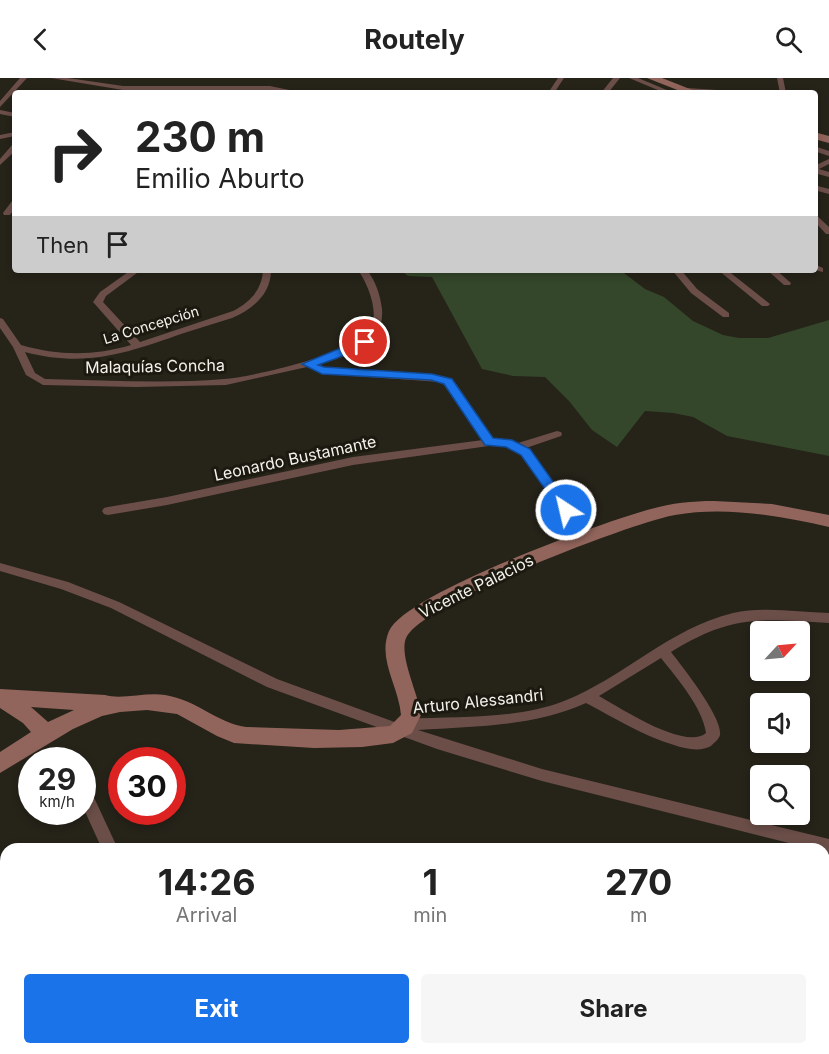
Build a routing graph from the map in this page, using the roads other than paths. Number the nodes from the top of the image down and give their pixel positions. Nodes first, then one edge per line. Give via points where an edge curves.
1 (24, 78) edge
2 (54, 78) edge
3 (206, 78) edge
4 (617, 78) edge
5 (632, 78) edge
6 (652, 78) edge
7 (96, 85) junction
8 (13, 90) edge
9 (90, 90) edge
10 (197, 90) edge
11 (282, 90) edge
12 (607, 90) edge
13 (663, 90) edge
14 (685, 90) edge
15 (12, 92) edge
16 (0, 105) edge
17 (12, 150) edge
18 (0, 163) edge
19 (12, 207) edge
20 (7, 213) dead end
21 (818, 220) edge
22 (829, 232) edge
23 (133, 273) edge
24 (267, 273) edge
25 (364, 273) edge
26 (679, 273) edge
27 (726, 273) edge
28 (775, 273) edge
29 (787, 283) dead end
30 (765, 304) dead end
31 (726, 315) dead end
32 (0, 321) edge
33 (137, 345) junction
34 (18, 346) junction
35 (308, 364) junction
36 (557, 434) dead end
37 (490, 442) junction
38 (518, 447) junction
39 (108, 511) dead end
40 (829, 521) edge
41 (586, 536) junction
42 (0, 567) edge
43 (829, 618) edge
44 (663, 651) junction
45 (586, 696) junction
46 (0, 698) edge
47 (122, 704) junction
48 (404, 727) junction
49 (45, 734) junction
50 (0, 764) edge
51 (96, 818) edge
52 (107, 843) edge
53 (817, 843) edge

1 - 8 street
2 - 7 street
3 - 10 street
4 - 12 street
5 - 13 street
6 - 14 main road
7 - 9 street
7 - 10 street
10 - 11 street
15 - 16 street
17 - 18 street
19 - 20 street
21 - 22 street
23 - 33 street via 98,300
24 - 33 street, La Concepción via 262,291 240,311
25 - 35 street via 376,297 375,331 361,345
26 - 31 street via 694,291
27 - 30 street
28 - 29 street
32 - 34 street, Malaquías Concha
33 - 34 street, La Concepción via 73,357
34 - 35 street, Malaquías Concha via 31,375 53,384 225,382
35 - 37 street, Malaquías Concha via 327,371 443,379 453,387
36 - 38 street
37 - 38 street
37 - 39 street, Leonardo Bustamante via 361,460
38 - 41 street via 529,456
40 - 41 main road, Vicente Palacios via 767,510 691,508 651,514
41 - 48 main road, Vicente Palacios via 446,598 404,624 396,642 411,709
42 - 48 street via 115,605 272,684
43 - 44 street, Arturo Alessandri via 735,618
44 - 45 street, Arturo Alessandri
44 - 45 street via 712,724 713,735 705,742 683,742 662,735
45 - 48 street, Arturo Alessandri via 526,716
46 - 47 main road
46 - 49 main road via 25,713
47 - 48 main road via 152,702 179,706 226,731 248,737 366,738 388,736
47 - 49 main road via 81,715
48 - 53 street via 500,763
49 - 50 main road
51 - 52 street

